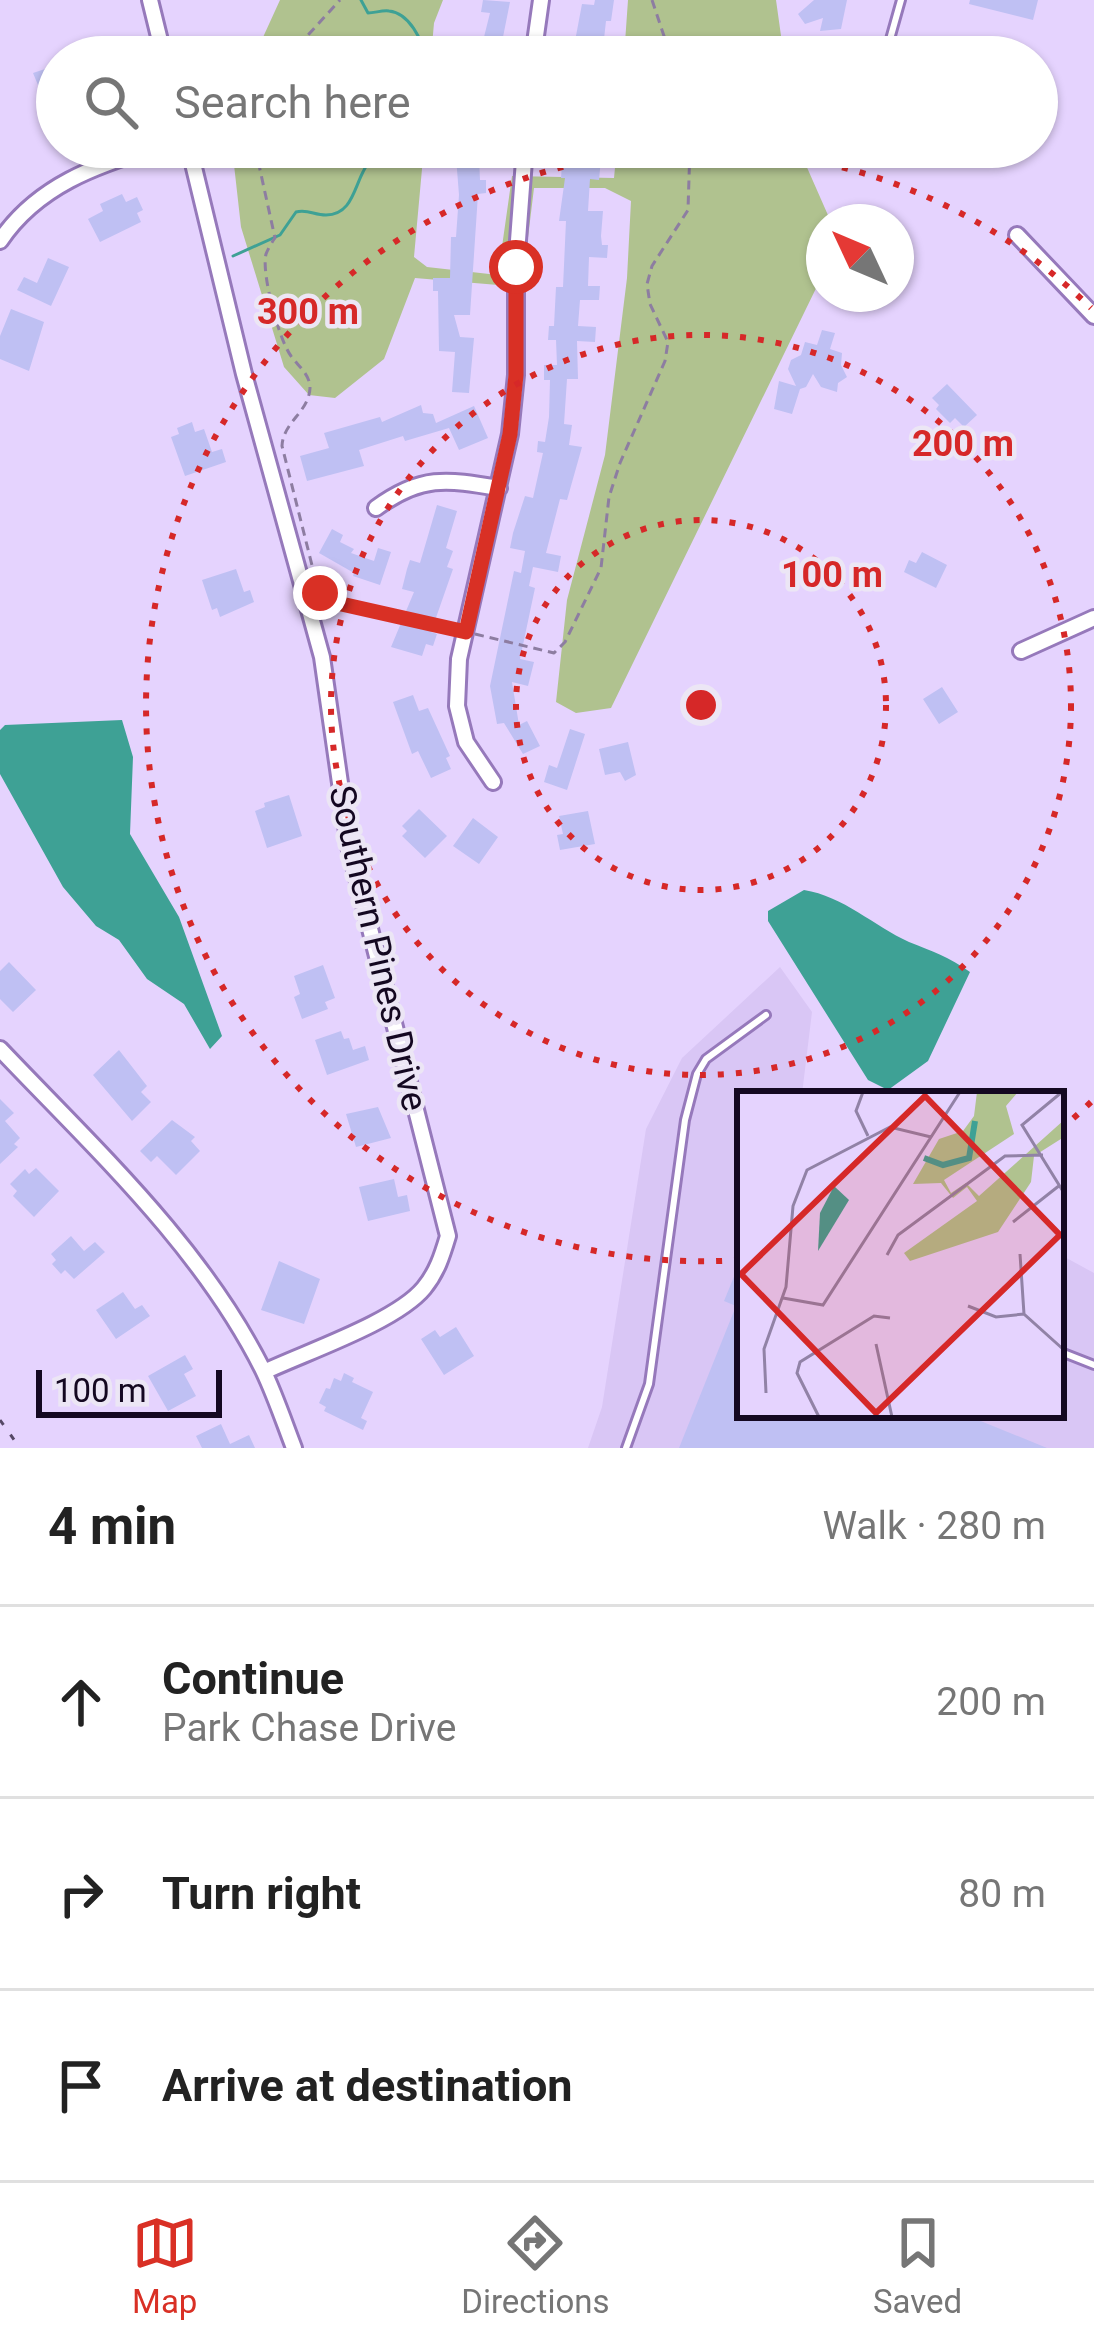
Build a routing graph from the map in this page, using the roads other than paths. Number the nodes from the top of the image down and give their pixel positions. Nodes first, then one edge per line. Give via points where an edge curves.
1 (150, 0) edge
2 (541, 0) edge
3 (901, 0) edge
4 (159, 36) edge
5 (535, 36) edge
6 (891, 36) edge
7 (91, 168) edge
8 (194, 168) edge
9 (523, 168) edge
10 (1017, 235) dead end
11 (0, 242) edge
12 (1094, 316) edge
13 (499, 488) junction
14 (376, 508) dead end
15 (1094, 618) edge
16 (1021, 651) dead end
17 (494, 782) dead end
18 (766, 1016) dead end
19 (0, 1049) edge
20 (1064, 1353) edge
21 (1094, 1365) edge
22 (264, 1372) junction
23 (294, 1448) edge
24 (626, 1448) edge

1 - 4 street
2 - 5 street
3 - 6 lane
7 - 11 street via 48,192
8 - 22 street, Southern Pines Drive via 322,657 350,846 448,1236 422,1291 396,1311
9 - 13 street via 516,375
10 - 12 street
13 - 14 street via 448,479 405,487
13 - 17 street via 459,659 457,706 466,742
15 - 16 street
18 - 24 lane via 697,1074 649,1384
19 - 22 street via 201,1271
20 - 21 lane
22 - 23 street

